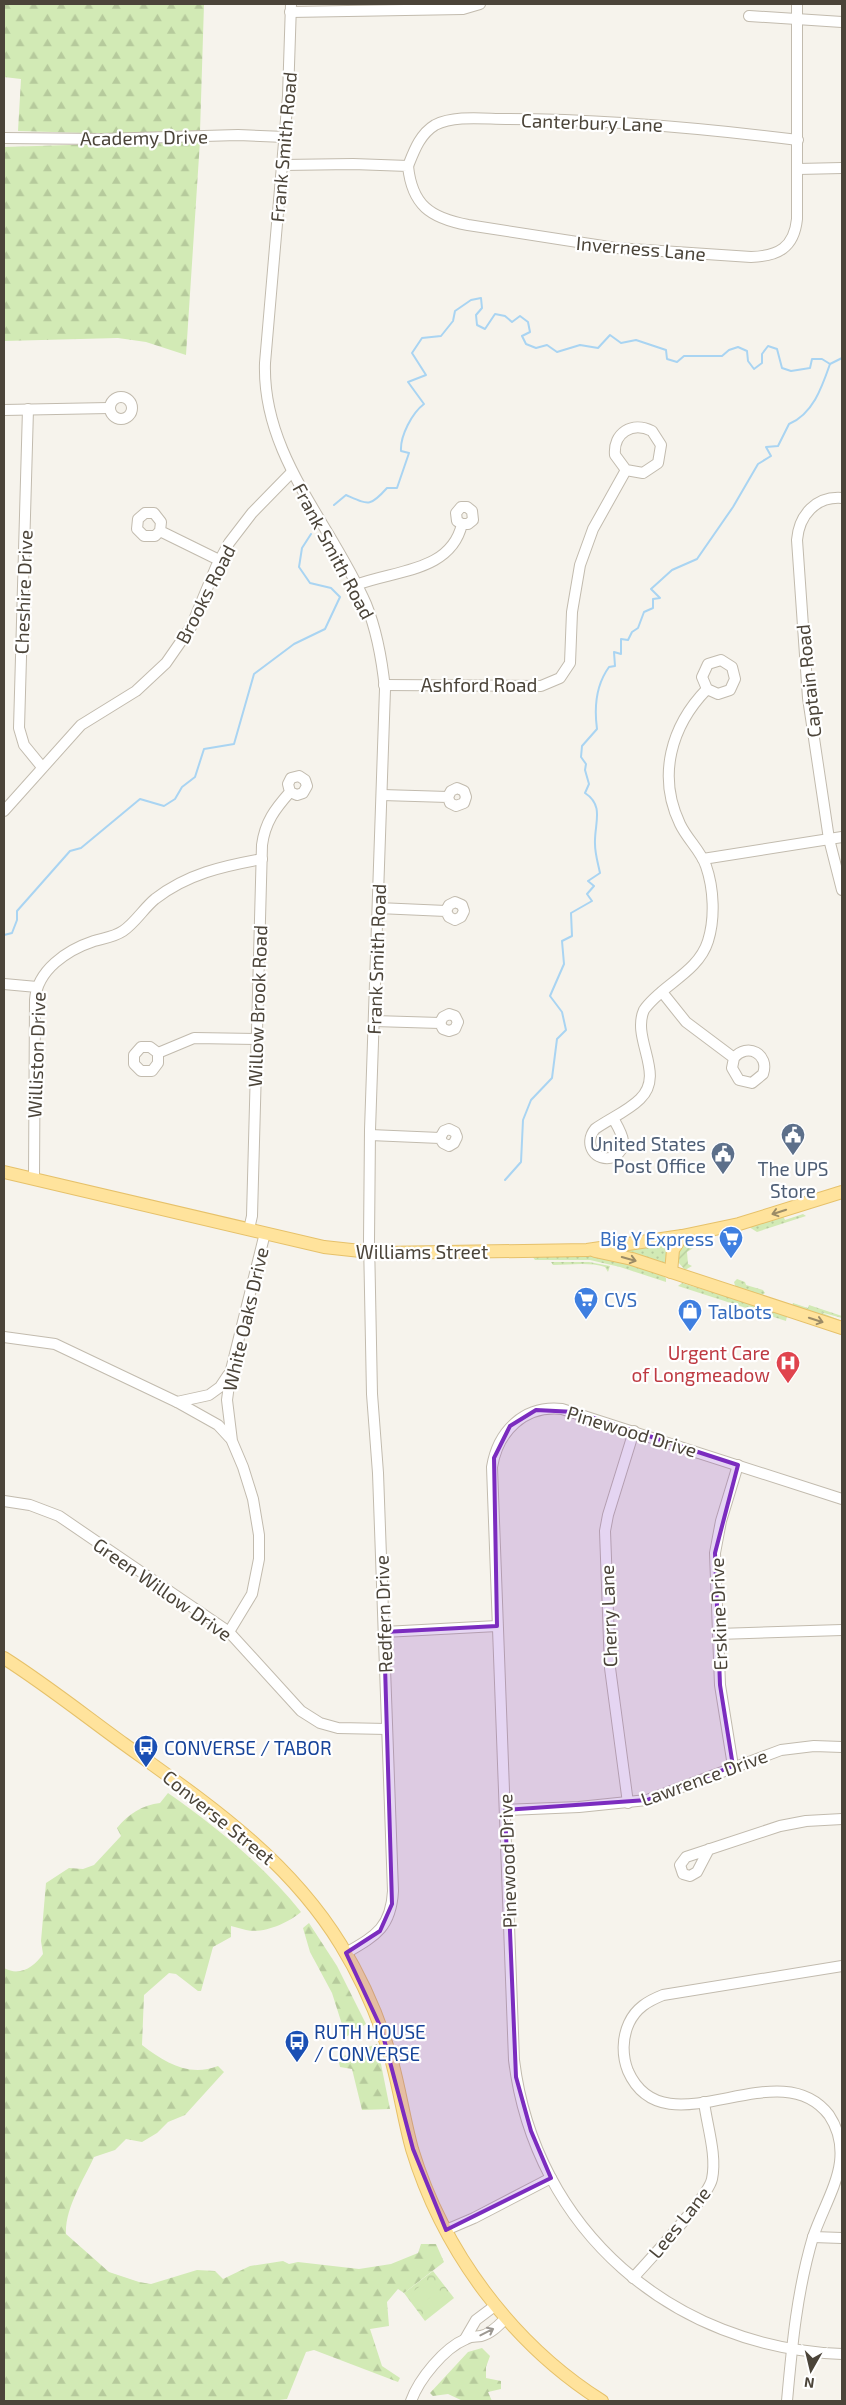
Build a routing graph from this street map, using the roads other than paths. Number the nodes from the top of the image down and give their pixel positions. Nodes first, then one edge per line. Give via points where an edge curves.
1 (480, 4) edge
2 (797, 4) edge
3 (290, 8) edge
4 (749, 16) dead end
5 (797, 19) junction
6 (842, 22) edge
7 (285, 137) junction
8 (4, 138) edge
9 (798, 140) junction
10 (283, 165) junction
11 (408, 166) junction
12 (842, 168) edge
13 (798, 169) junction
14 (110, 408) dead end
15 (28, 409) junction
16 (4, 410) edge
17 (626, 470) junction
18 (292, 472) junction
19 (842, 498) edge
20 (462, 524) dead end
21 (160, 531) dead end
22 (219, 560) junction
23 (356, 585) junction
24 (384, 685) junction
25 (707, 689) dead end
26 (42, 767) junction
27 (290, 792) dead end
28 (382, 795) junction
29 (448, 797) dead end
30 (4, 811) edge
31 (842, 837) edge
32 (829, 839) junction
33 (262, 859) junction
34 (703, 859) junction
35 (842, 890) edge
36 (378, 908) junction
37 (446, 911) dead end
38 (4, 984) edge
39 (37, 987) junction
40 (662, 992) junction
41 (374, 1021) junction
42 (440, 1023) dead end
43 (257, 1039) junction
44 (158, 1053) dead end
45 (734, 1058) dead end
46 (613, 1118) dead end
47 (370, 1135) junction
48 (440, 1138) dead end
49 (4, 1172) edge
50 (34, 1179) junction
51 (842, 1192) edge
52 (249, 1229) junction
53 (265, 1233) junction
54 (682, 1236) junction
55 (588, 1250) junction
56 (370, 1252) junction
57 (671, 1272) junction
58 (842, 1328) edge
59 (4, 1336) edge
60 (231, 1370) junction
61 (177, 1402) junction
62 (634, 1431) junction
63 (232, 1441) junction
64 (738, 1465) junction
65 (842, 1499) edge
66 (4, 1501) edge
67 (497, 1626) junction
68 (842, 1630) edge
69 (228, 1632) junction
70 (384, 1632) junction
71 (718, 1634) junction
72 (4, 1658) edge
73 (387, 1729) junction
74 (842, 1747) edge
75 (733, 1766) junction
76 (628, 1803) junction
77 (505, 1810) junction
78 (842, 1819) edge
79 (709, 1849) dead end
80 (346, 1953) junction
81 (842, 1966) edge
82 (704, 2102) junction
83 (827, 2113) junction
84 (842, 2118) edge
85 (841, 2148) edge
86 (551, 2178) junction
87 (446, 2230) junction
88 (813, 2237) junction
89 (842, 2238) edge
90 (633, 2278) junction
91 (496, 2305) junction
92 (506, 2318) junction
93 (465, 2339) junction
94 (791, 2350) junction
95 (842, 2354) edge
96 (411, 2401) edge
97 (602, 2401) edge
98 (787, 2401) edge

1 - 3 street via 463,9
2 - 5 street, Inverness Lane
3 - 7 street, Frank Smith Road
4 - 5 street
5 - 6 street
5 - 9 street, Inverness Lane
7 - 8 street, Academy Drive
7 - 10 street, Frank Smith Road
9 - 11 street, Canterbury Lane via 663,124 563,119 454,120 435,125 425,134
9 - 13 street, Inverness Lane
10 - 11 street
10 - 18 street, Frank Smith Road via 264,375 272,424
11 - 13 street, Inverness Lane via 411,186 420,202 454,223 616,248 751,257 778,252 795,235
12 - 13 street
14 - 15 street
15 - 16 street
15 - 26 street, Cheshire Drive via 19,728 24,746
17 - 17 street via 643,473 658,463 661,445 652,431 634,427 618,437 615,455
17 - 24 street, Ashford Road via 583,553 574,598 570,663 560,678 541,686
18 - 22 street, Brooks Road via 240,528
18 - 23 street, Frank Smith Road
19 - 32 street, Captain Road via 811,507 800,523 797,540 808,698
20 - 23 street via 454,546 437,560
21 - 22 street
22 - 26 street, Brooks Road via 191,627 166,663 136,691 81,726
23 - 24 street, Frank Smith Road via 376,633
24 - 28 street, Frank Smith Road
25 - 34 street via 681,721 672,744 668,769 674,812
26 - 30 street, Brooks Road
27 - 33 street, Willow Brook Road via 267,821
28 - 29 street
28 - 36 street, Frank Smith Road
31 - 32 street
32 - 34 street
32 - 35 street, Captain Road
33 - 39 street, Williston Drive via 215,868 175,886 147,906 123,931 81,946 62,958
33 - 43 street, Willow Brook Road
34 - 40 street via 712,898 708,942 692,967
36 - 37 street
36 - 41 street, Frank Smith Road
38 - 39 street
39 - 50 street, Williston Drive
40 - 45 street via 686,1022
40 - 46 street via 648,1004 640,1024 650,1067 646,1090 640,1100
41 - 42 street
41 - 47 street, Frank Smith Road
43 - 44 street via 194,1038
43 - 52 street, Willow Brook Road
47 - 48 street
47 - 56 street, Frank Smith Road
49 - 50 main road, Williams Street
50 - 52 main road, Williams Street
51 -> 54 main road, Williams Street via 739,1224
52 - 53 main road, Williams Street
53 - 56 main road, Williams Street via 336,1249
53 - 60 street, White Oaks Drive
54 - 55 main road, Williams Street
54 - 57 main road via 673,1250
55 - 56 main road, Williams Street
55 -> 57 main road
56 - 70 street, Redfern Drive via 372,1394
57 -> 58 main road
59 - 61 street via 55,1344
60 - 61 street via 220,1387 209,1395
60 - 63 street, White Oaks Drive via 227,1400
61 - 63 street via 218,1425
62 - 64 street, Pinewood Drive
62 - 67 street, Pinewood Drive via 575,1412 548,1408 522,1416 505,1432 492,1467
62 - 76 street, Cherry Lane via 605,1531 610,1668
63 - 69 street, White Oaks Drive via 253,1499 259,1550 252,1594
64 - 65 street, Pinewood Drive
64 - 71 street, Erskine Drive via 717,1537
66 - 69 street, Green Willow Drive via 59,1516
67 - 70 street
67 - 77 street, Pinewood Drive
68 - 71 street
69 - 73 street, Green Willow Drive via 301,1711 320,1723 338,1728
70 - 73 street, Redfern Drive
71 - 75 street, Erskine Drive via 721,1696
72 - 80 main road, Converse Street via 253,1840 306,1896
73 - 80 street, Redfern Drive via 392,1904 380,1931
74 - 75 street, Lawrence Drive via 781,1750
75 - 76 street, Lawrence Drive via 677,1790
76 - 77 street, Lawrence Drive
77 - 86 street, Pinewood Drive via 515,2068 525,2113
78 - 79 street via 787,1825
80 - 87 main road, Converse Street via 367,1992 381,2028 413,2149
81 - 82 street via 663,1995 639,2008 627,2028 623,2050 634,2083 648,2095 666,2103
82 - 83 street via 781,2090 807,2098
82 - 90 street, Lees Lane via 712,2160 710,2184
83 - 84 street
83 - 85 street via 839,2134
85 - 88 street via 837,2173
86 - 87 street
86 - 90 street, Pinewood Drive via 590,2235
87 - 91 main road, Converse Street via 464,2262
88 - 89 street
88 - 94 street
90 - 94 street, Pinewood Drive via 664,2300 710,2325 740,2337
91 - 92 main road, Converse Street
91 - 93 street via 476,2320
93 -> 92 street via 491,2332
92 - 97 main road, Converse Street via 550,2362
93 - 96 street via 434,2363
94 - 95 street, Pinewood Drive
94 - 98 street

